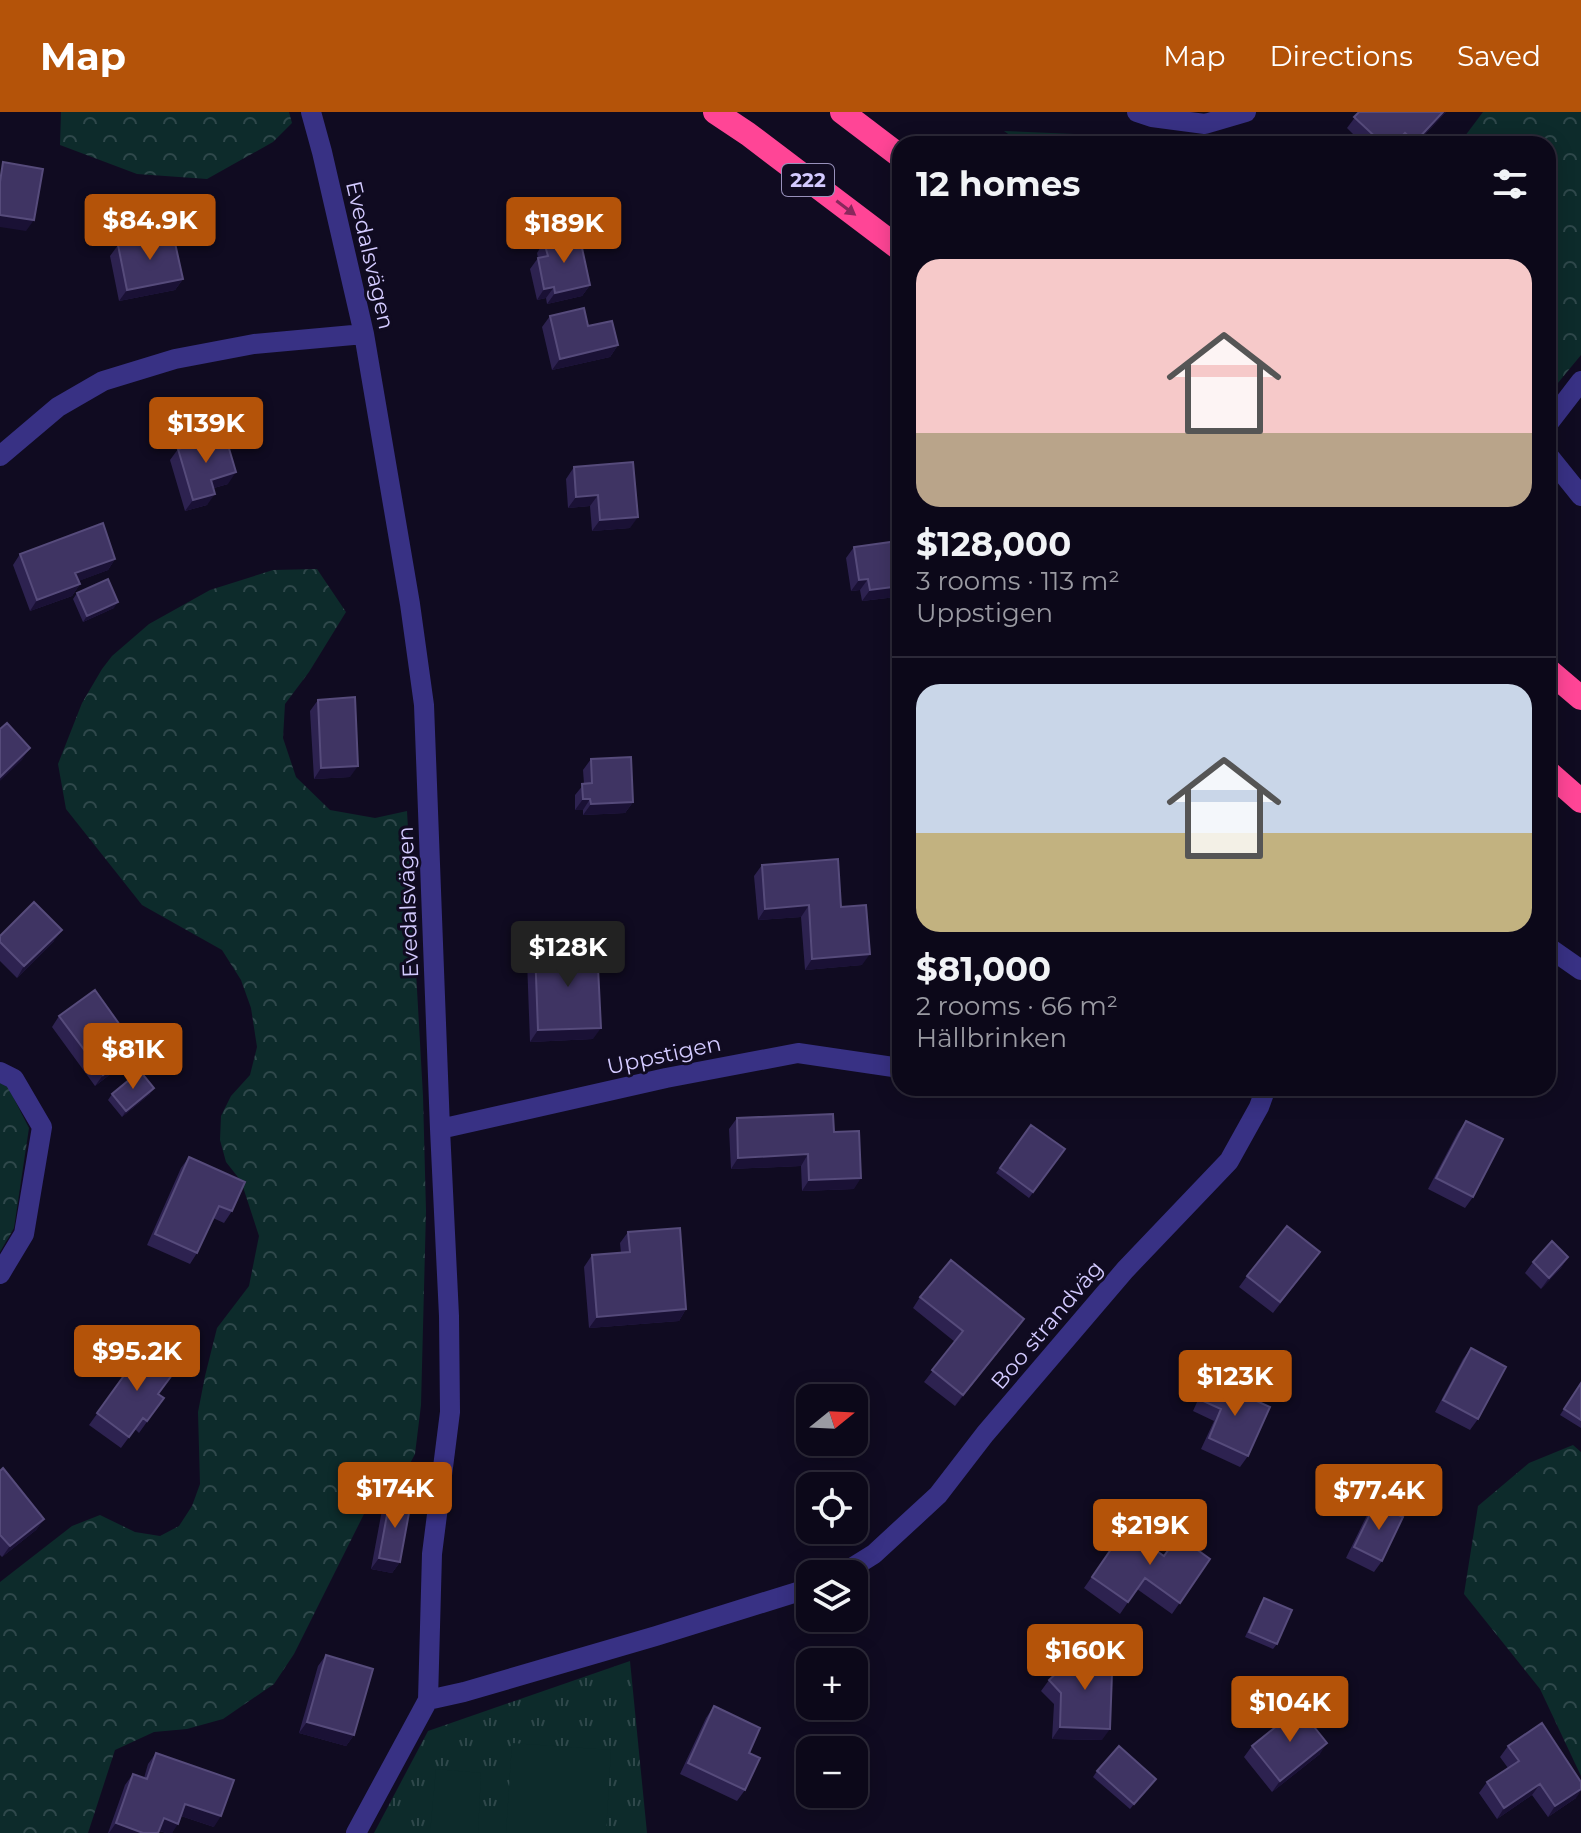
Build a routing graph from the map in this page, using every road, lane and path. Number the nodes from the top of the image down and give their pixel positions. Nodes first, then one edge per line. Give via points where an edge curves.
1 (311, 112) edge
2 (715, 112) edge
3 (842, 112) edge
4 (1137, 112) edge
5 (1246, 112) edge
6 (892, 150) edge
7 (892, 243) edge
8 (364, 334) junction
9 (1581, 381) edge
10 (1556, 414) edge
11 (0, 456) edge
12 (1556, 465) edge
13 (1581, 496) edge
14 (1556, 677) edge
15 (1581, 698) edge
16 (1556, 779) edge
17 (1581, 801) edge
18 (1556, 953) edge
19 (1581, 970) edge
20 (892, 1067) edge
21 (0, 1072) edge
22 (1263, 1096) edge
23 (440, 1129) junction
24 (0, 1274) edge
25 (864, 1560) edge
26 (796, 1592) edge
27 (428, 1700) junction
28 (356, 1833) edge

1 - 8 street, Evedalsvägen
2 -> 7 highway, 222
3 - 6 highway
4 - 5 street via 1205,124
8 - 11 street via 254,344 175,359 103,381 58,407
8 - 23 street, Evedalsvägen via 424,705
9 - 10 street
12 - 13 street
14 - 15 highway
16 - 17 highway
18 - 19 street
20 - 23 street, Uppstigen via 798,1053
21 - 24 street via 14,1079 42,1127 24,1234
22 - 25 street, Boo strandväg via 1229,1161 1125,1270 938,1495
23 - 27 street, Evedalsvägen via 450,1412 432,1554
26 - 27 street
27 - 28 street

